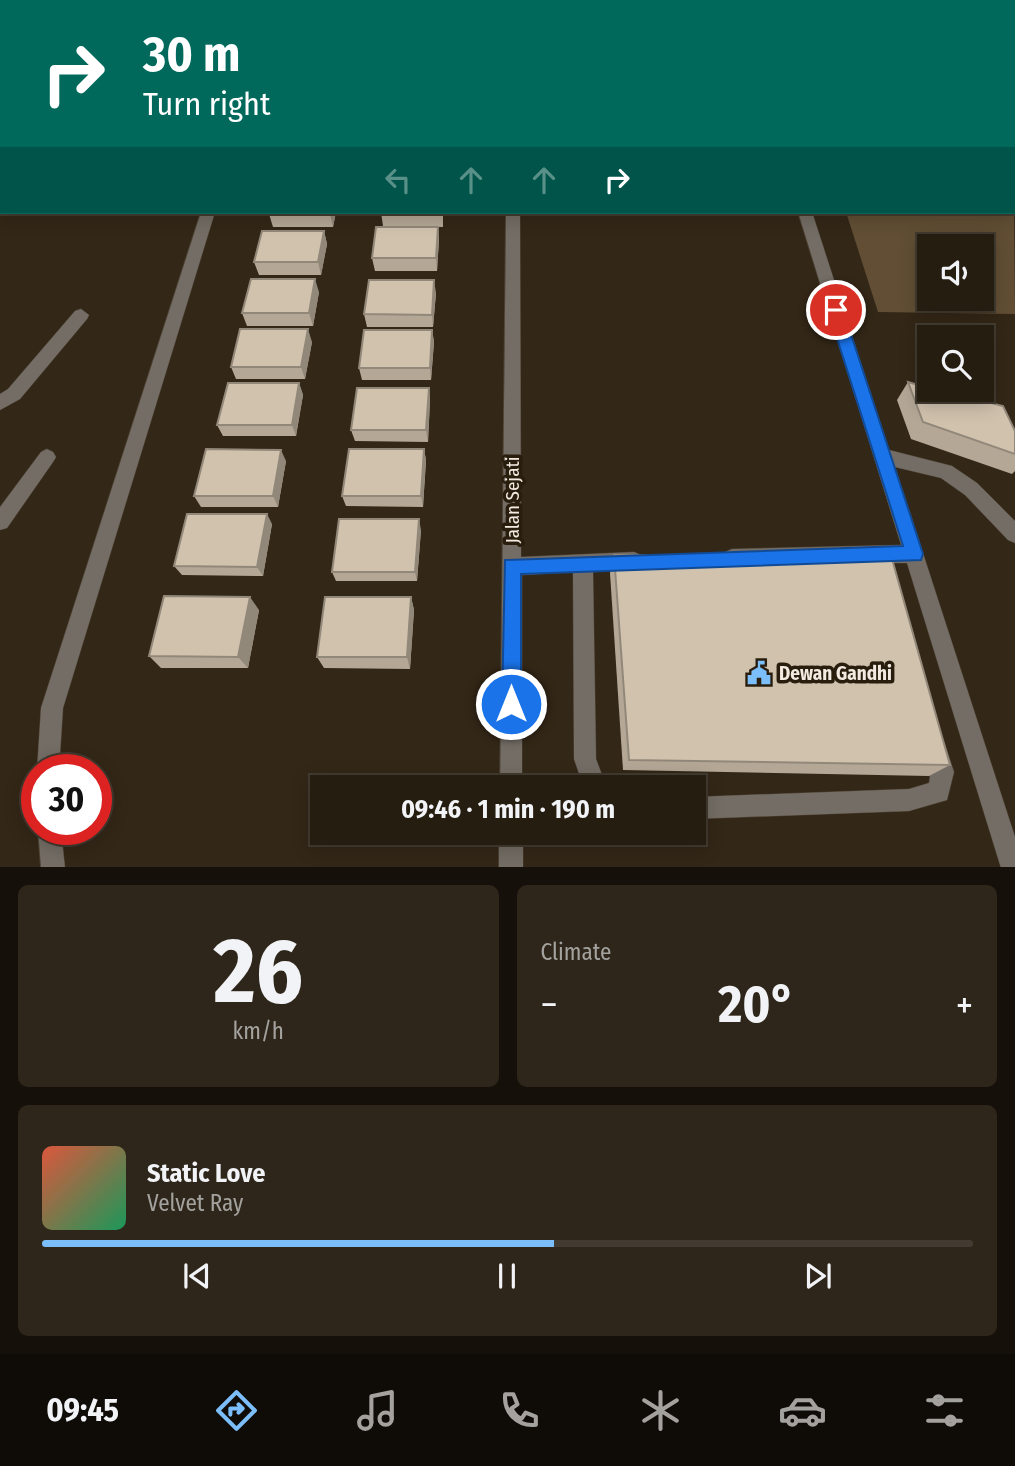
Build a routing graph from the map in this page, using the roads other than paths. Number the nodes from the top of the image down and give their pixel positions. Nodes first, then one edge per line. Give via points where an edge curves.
1 (207, 214) edge
2 (513, 214) edge
3 (806, 214) edge
4 (81, 315) dead end
5 (0, 403) edge
6 (882, 456) junction
7 (47, 457) dead end
8 (0, 522) edge
9 (1015, 534) edge
10 (875, 553) junction
11 (914, 554) junction
12 (708, 559) edge
13 (653, 561) edge
14 (583, 563) junction
15 (512, 566) junction
16 (891, 604) edge
17 (927, 720) edge
18 (49, 754) edge
19 (511, 775) edge
20 (591, 775) edge
21 (706, 808) edge
22 (52, 845) edge
23 (511, 845) edge
24 (54, 867) edge
25 (511, 867) edge
26 (1013, 867) edge

1 - 18 street via 52,708
2 - 15 street, Jalan Sejati
3 - 6 street
4 - 5 street via 14,394
6 - 9 street via 947,471
6 - 11 street
7 - 8 street
10 - 11 street
10 - 12 street
10 - 16 street
11 - 26 street
13 - 14 street
14 - 15 street
14 - 20 street via 585,759
15 - 19 street, Jalan Sejati
17 - 21 street via 943,772 939,792 909,800
22 - 24 street
23 - 25 street

